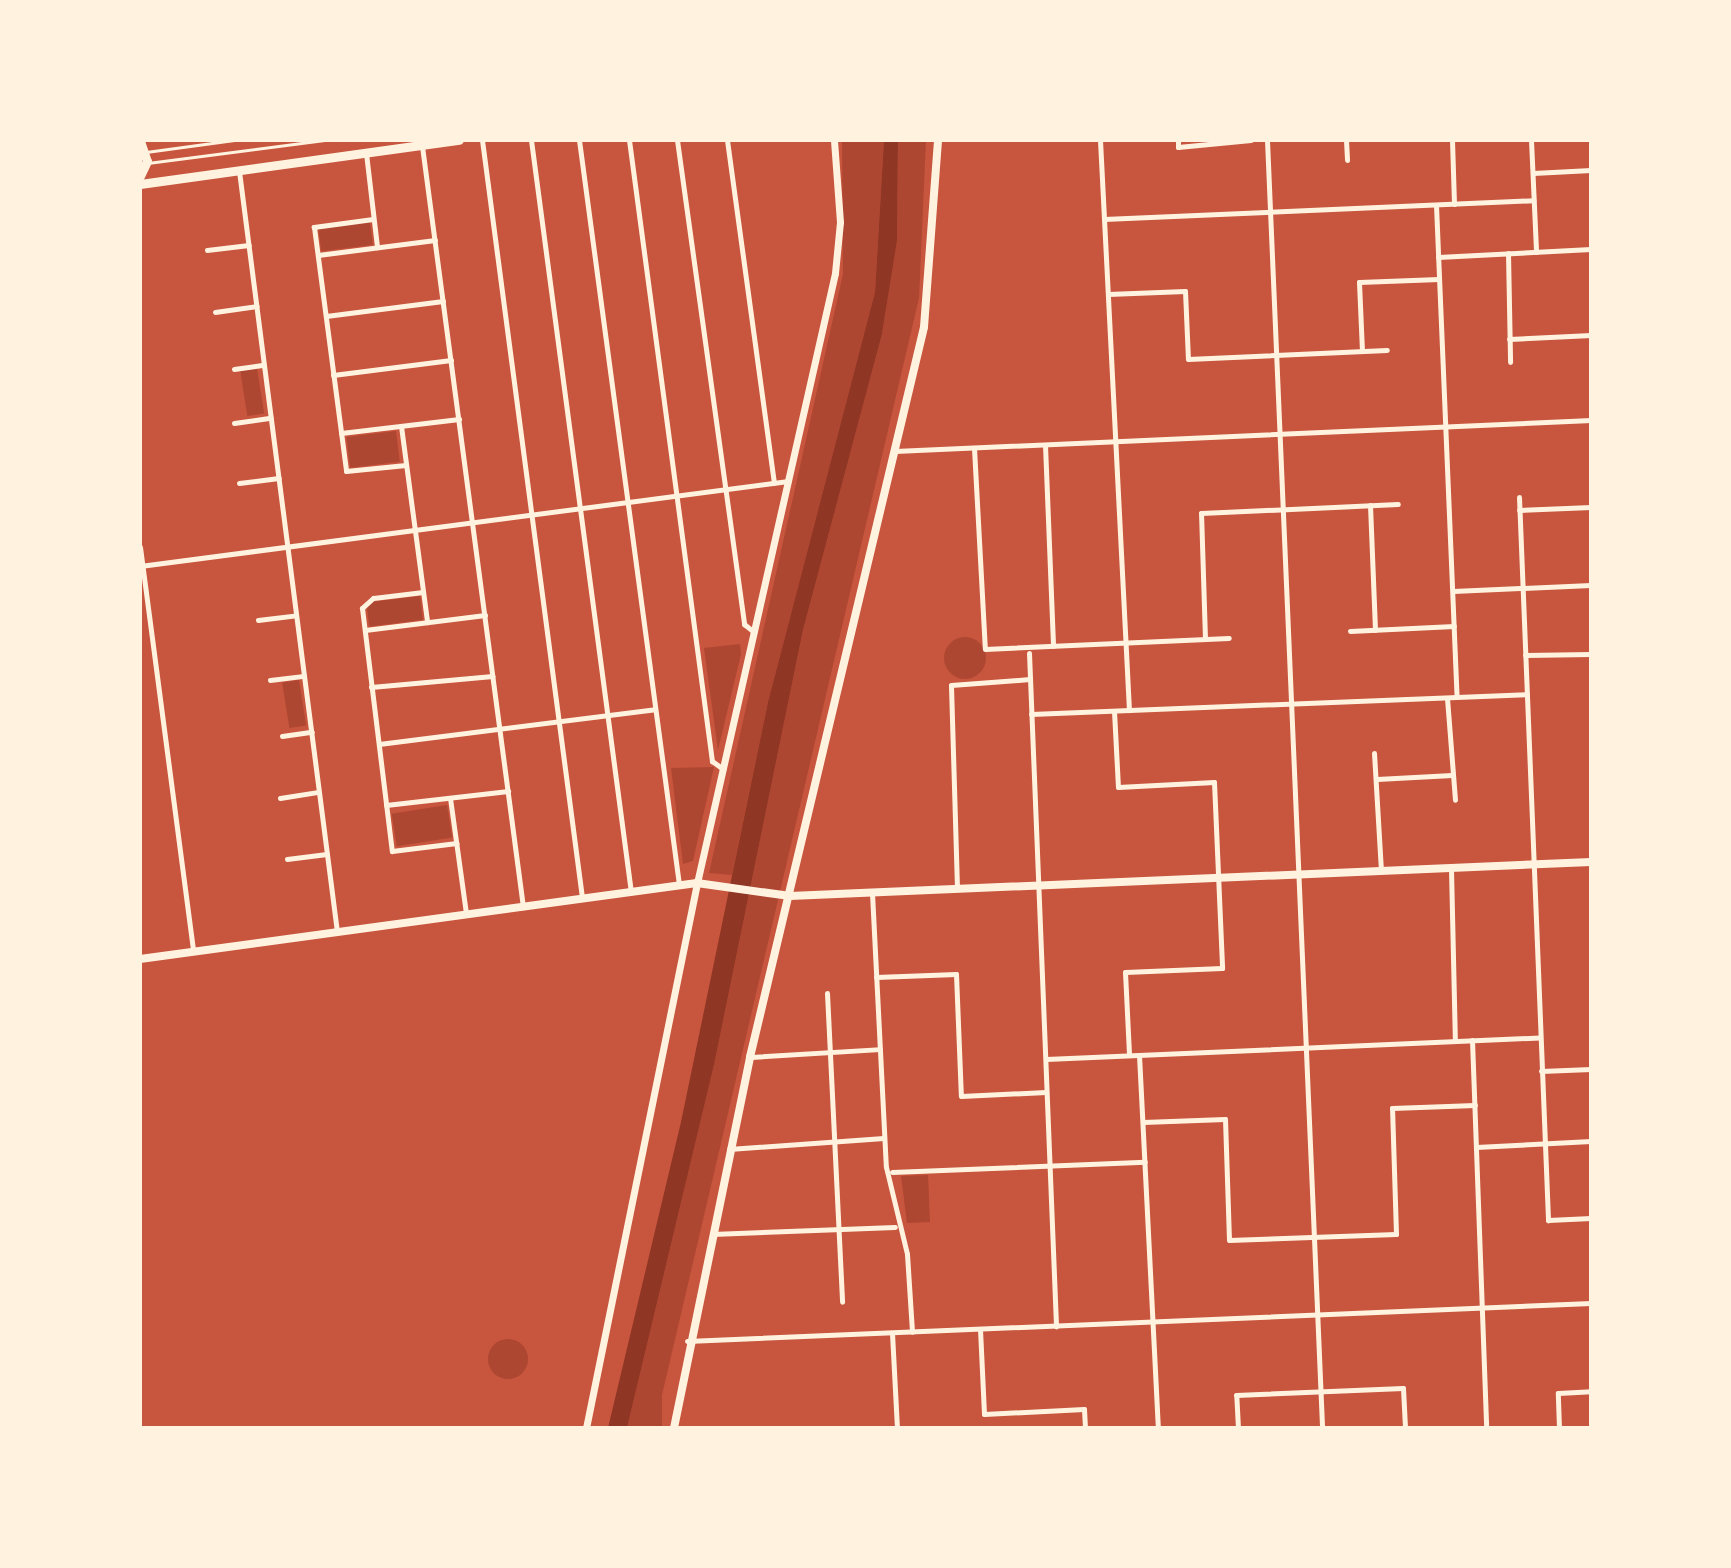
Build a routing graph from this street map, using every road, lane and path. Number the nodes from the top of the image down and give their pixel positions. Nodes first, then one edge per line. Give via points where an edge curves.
1 (234, 140) edge
2 (326, 140) edge
3 (459, 140) edge
4 (482, 140) edge
5 (531, 140) edge
6 (579, 140) edge
7 (629, 140) edge
8 (677, 140) edge
9 (727, 140) edge
10 (834, 140) edge
11 (938, 140) edge
12 (1100, 140) edge
13 (1178, 140) edge
14 (1251, 140) edge
15 (1267, 140) edge
16 (1346, 140) edge
17 (1452, 140) edge
18 (1531, 140) edge
19 (140, 141) edge
20 (422, 145) junction
21 (143, 152) edge
22 (366, 153) junction
23 (1347, 160) dead end
24 (143, 165) edge
25 (239, 170) junction
26 (1591, 170) edge
27 (1533, 173) junction
28 (140, 176) edge
29 (140, 184) edge
30 (1534, 200) junction
31 (1454, 204) junction
32 (1436, 205) junction
33 (1270, 212) junction
34 (373, 219) junction
35 (1104, 219) junction
36 (435, 240) junction
37 (249, 245) junction
38 (377, 247) junction
39 (1591, 249) edge
40 (207, 250) dead end
41 (1536, 252) junction
42 (1508, 253) junction
43 (318, 255) junction
44 (1438, 257) junction
45 (1439, 279) junction
46 (1108, 294) junction
47 (443, 301) junction
48 (257, 306) junction
49 (215, 312) dead end
50 (326, 316) junction
51 (1591, 335) edge
52 (1509, 339) junction
53 (1387, 350) dead end
54 (1362, 351) junction
55 (1277, 355) junction
56 (451, 360) junction
57 (1510, 362) dead end
58 (264, 365) junction
59 (234, 369) dead end
60 (333, 375) junction
61 (271, 418) junction
62 (459, 419) junction
63 (1591, 420) edge
64 (234, 423) dead end
65 (401, 426) junction
66 (1445, 427) junction
67 (341, 433) junction
68 (1280, 434) junction
69 (1115, 442) junction
70 (1045, 445) junction
71 (974, 448) junction
72 (895, 451) junction
73 (406, 465) junction
74 (279, 478) junction
75 (788, 481) junction
76 (239, 483) dead end
77 (774, 483) junction
78 (726, 489) junction
79 (676, 495) junction
80 (1519, 497) dead end
81 (628, 502) junction
82 (1398, 504) dead end
83 (1370, 505) junction
84 (1591, 507) edge
85 (580, 508) junction
86 (1283, 509) junction
87 (1519, 510) junction
88 (532, 514) junction
89 (472, 522) junction
90 (414, 529) junction
91 (287, 545) junction
92 (140, 547) edge
93 (141, 566) edge
94 (1591, 585) edge
95 (1523, 588) junction
96 (1453, 591) junction
97 (423, 592) junction
98 (296, 615) junction
99 (485, 615) junction
100 (258, 620) dead end
101 (427, 622) junction
102 (1454, 626) junction
103 (365, 630) junction
104 (1375, 630) junction
105 (1350, 631) dead end
106 (754, 632) junction
107 (1229, 638) dead end
108 (1205, 639) junction
109 (1124, 642) junction
110 (1053, 646) junction
111 (1029, 653) dead end
112 (1591, 654) edge
113 (1525, 655) junction
114 (304, 676) junction
115 (493, 676) junction
116 (1030, 679) junction
117 (270, 680) dead end
118 (371, 687) junction
119 (1527, 694) junction
120 (1457, 697) junction
121 (1447, 698) junction
122 (1291, 704) junction
123 (655, 709) junction
124 (1129, 710) junction
125 (1114, 711) junction
126 (1031, 714) junction
127 (608, 715) junction
128 (559, 721) junction
129 (500, 729) junction
130 (312, 732) junction
131 (282, 736) dead end
132 (378, 744) junction
133 (1374, 753) dead end
134 (723, 769) junction
135 (1452, 775) junction
136 (1377, 779) junction
137 (508, 791) junction
138 (319, 792) junction
139 (280, 798) dead end
140 (450, 798) junction
141 (1455, 800) dead end
142 (386, 805) junction
143 (457, 843) junction
144 (327, 854) junction
145 (287, 859) dead end
146 (1591, 862) edge
147 (1532, 865) junction
148 (1451, 869) junction
149 (1381, 872) junction
150 (1298, 875) junction
151 (1218, 879) junction
152 (697, 883) junction
153 (679, 885) junction
154 (1039, 886) junction
155 (957, 889) junction
156 (631, 892) junction
157 (872, 893) junction
158 (790, 896) junction
159 (582, 898) junction
160 (523, 907) junction
161 (466, 914) junction
162 (337, 932) junction
163 (193, 951) junction
164 (140, 959) edge
165 (876, 977) junction
166 (827, 993) dead end
167 (1540, 1037) junction
168 (1472, 1040) junction
169 (1455, 1041) junction
170 (1306, 1048) junction
171 (880, 1049) junction
172 (830, 1052) junction
173 (1129, 1055) junction
174 (1139, 1055) junction
175 (750, 1057) junction
176 (1046, 1059) junction
177 (1591, 1069) edge
178 (1541, 1071) junction
179 (1047, 1092) junction
180 (1475, 1105) junction
181 (1143, 1122) junction
182 (884, 1138) junction
183 (1591, 1141) edge
184 (834, 1142) junction
185 (1544, 1143) junction
186 (1476, 1147) junction
187 (729, 1149) junction
188 (1145, 1162) junction
189 (1050, 1165) junction
190 (892, 1172) junction
191 (1591, 1218) edge
192 (895, 1227) junction
193 (838, 1229) junction
194 (710, 1234) junction
195 (1314, 1237) junction
196 (842, 1302) dead end
197 (1591, 1303) edge
198 (1482, 1308) junction
199 (1317, 1315) junction
200 (1152, 1322) junction
201 (1056, 1326) junction
202 (980, 1329) junction
203 (912, 1332) junction
204 (892, 1333) junction
205 (687, 1341) junction
206 (1591, 1391) edge
207 (1320, 1392) junction
208 (586, 1428) edge
209 (674, 1428) edge
210 (897, 1428) edge
211 (1085, 1428) edge
212 (1158, 1428) edge
213 (1238, 1428) edge
214 (1322, 1428) edge
215 (1405, 1428) edge
216 (1486, 1428) edge
217 (1559, 1428) edge

1 - 21 lane
2 - 24 lane
3 - 20 main road
4 - 88 street
5 - 85 street
6 - 81 street
7 - 79 street
8 - 78 street
9 - 77 street
10 - 75 street via 840,222 835,273
11 - 72 main road via 930,293
12 - 35 street
13 - 14 street via 1178,147
15 - 33 street
16 - 23 street
17 - 31 street
18 - 27 street
19 - 21 main road
20 - 22 main road
20 - 36 street
21 - 24 main road
22 - 25 main road
22 - 34 street
24 - 28 main road
25 - 29 main road
25 - 37 street
26 - 27 street
27 - 30 street
30 - 31 street
30 - 41 street
31 - 32 street
32 - 33 street
32 - 44 street
33 - 35 street
33 - 55 street
34 - 38 street
34 - 43 street via 314,227
35 - 46 street
36 - 38 street
36 - 47 street
37 - 40 street
37 - 48 street
38 - 43 street
39 - 41 street
41 - 42 street
42 - 44 street
42 - 52 street
43 - 50 street
44 - 45 street
45 - 54 street via 1359,282
45 - 66 street
46 - 55 street via 1185,291 1188,359
46 - 69 street
47 - 50 street
47 - 56 street
48 - 49 street
48 - 58 street
50 - 60 street
51 - 52 street
52 - 57 street
53 - 54 street
54 - 55 street
55 - 68 street
56 - 60 street
56 - 62 street
58 - 59 street
58 - 61 street
60 - 67 street
61 - 64 street
61 - 74 street
62 - 65 street
62 - 89 street
63 - 66 street
65 - 67 street
65 - 73 street
66 - 68 street
66 - 96 street
67 - 73 street via 346,471
68 - 69 street
68 - 86 street
69 - 70 street
69 - 109 street
70 - 71 street
70 - 110 street
71 - 72 street
71 - 110 street via 985,649
72 - 158 main road
73 - 90 street
74 - 76 street
74 - 91 street
75 - 77 street
75 - 106 street
77 - 78 street
78 - 79 street
78 - 106 street via 744,624
79 - 81 street
79 - 134 street via 712,761
80 - 87 street
81 - 85 street
81 - 123 street
82 - 83 street
83 - 86 street
83 - 104 street
84 - 87 street
85 - 88 street
85 - 127 street
86 - 108 street via 1201,513
86 - 122 street
87 - 95 street
88 - 89 street
88 - 128 street
89 - 90 street
89 - 99 street
90 - 91 street
90 - 97 street
91 - 93 street
91 - 98 street
92 - 93 street
93 - 163 street
94 - 95 street
95 - 96 street
95 - 113 street
96 - 102 street
97 - 101 street
97 - 103 street via 363,604
98 - 100 street
98 - 114 street
99 - 101 street
99 - 115 street
101 - 103 street
102 - 104 street
102 - 120 street
103 - 118 street
104 - 105 street
106 - 134 street
107 - 108 street
108 - 109 street
109 - 110 street
109 - 124 street
111 - 116 street
112 - 113 street
113 - 119 street
114 - 117 street
114 - 130 street
115 - 118 street
115 - 129 street
116 - 126 street
116 - 155 street via 951,685
118 - 132 street
119 - 120 street
119 - 147 street
120 - 121 street
121 - 122 street
121 - 135 street
122 - 124 street
122 - 150 street
123 - 127 street
123 - 153 street
124 - 125 street
125 - 126 street
125 - 151 street via 1118,787 1214,782
126 - 154 street
127 - 128 street
127 - 156 street
128 - 129 street
128 - 159 street
129 - 132 street
129 - 137 street
130 - 131 street
130 - 138 street
132 - 142 street
133 - 136 street
134 - 152 street
135 - 136 street
135 - 141 street
136 - 149 street
137 - 140 street
137 - 160 street
138 - 139 street
138 - 144 street
140 - 142 street
140 - 143 street
142 - 143 street via 392,851
143 - 161 street
144 - 145 street
144 - 162 street
146 - 147 main road
147 - 148 main road
147 - 167 street
148 - 149 main road
148 - 169 street
149 - 150 main road
150 - 151 main road
150 - 170 street
151 - 154 main road
151 - 173 street via 1222,968 1125,972
152 - 153 main road
152 - 158 main road
152 - 208 street
153 - 156 main road
154 - 155 main road
154 - 176 street
155 - 157 main road
156 - 159 main road
157 - 158 main road
157 - 165 street
158 - 175 main road
159 - 160 main road
160 - 161 main road
161 - 162 main road
162 - 163 main road
163 - 164 main road
165 - 171 street
165 - 179 street via 956,974 961,1096
166 - 172 street
167 - 168 street
167 - 178 street
168 - 169 street
168 - 180 street
169 - 170 street
170 - 174 street
170 - 195 street
171 - 172 street
171 - 182 street
172 - 175 street
172 - 184 street
173 - 174 street
173 - 176 street
174 - 181 street
175 - 187 main road
176 - 179 street
177 - 178 street
178 - 185 street
179 - 189 street
180 - 186 street
180 - 195 street via 1392,1108 1396,1234
181 - 188 street
181 - 195 street via 1225,1119 1229,1240
182 - 184 street
182 - 190 street
183 - 185 street
184 - 187 street
184 - 193 street
185 - 186 street
185 - 191 street via 1548,1220
186 - 198 street
187 - 194 main road
188 - 189 street
188 - 200 street
189 - 190 street
189 - 201 street
190 - 192 street
192 - 193 street
192 - 203 street via 907,1254
193 - 194 street
193 - 196 street
194 - 205 main road
195 - 199 street
197 - 198 street
198 - 199 street
198 - 216 street
199 - 200 street
199 - 207 street
200 - 201 street
200 - 212 street
201 - 202 street
202 - 203 street
202 - 211 street via 984,1414 1084,1409
203 - 204 street
204 - 205 street
204 - 210 street
205 - 209 main road
206 - 217 street via 1558,1393
207 - 213 street via 1236,1395
207 - 214 street
207 - 215 street via 1403,1388

